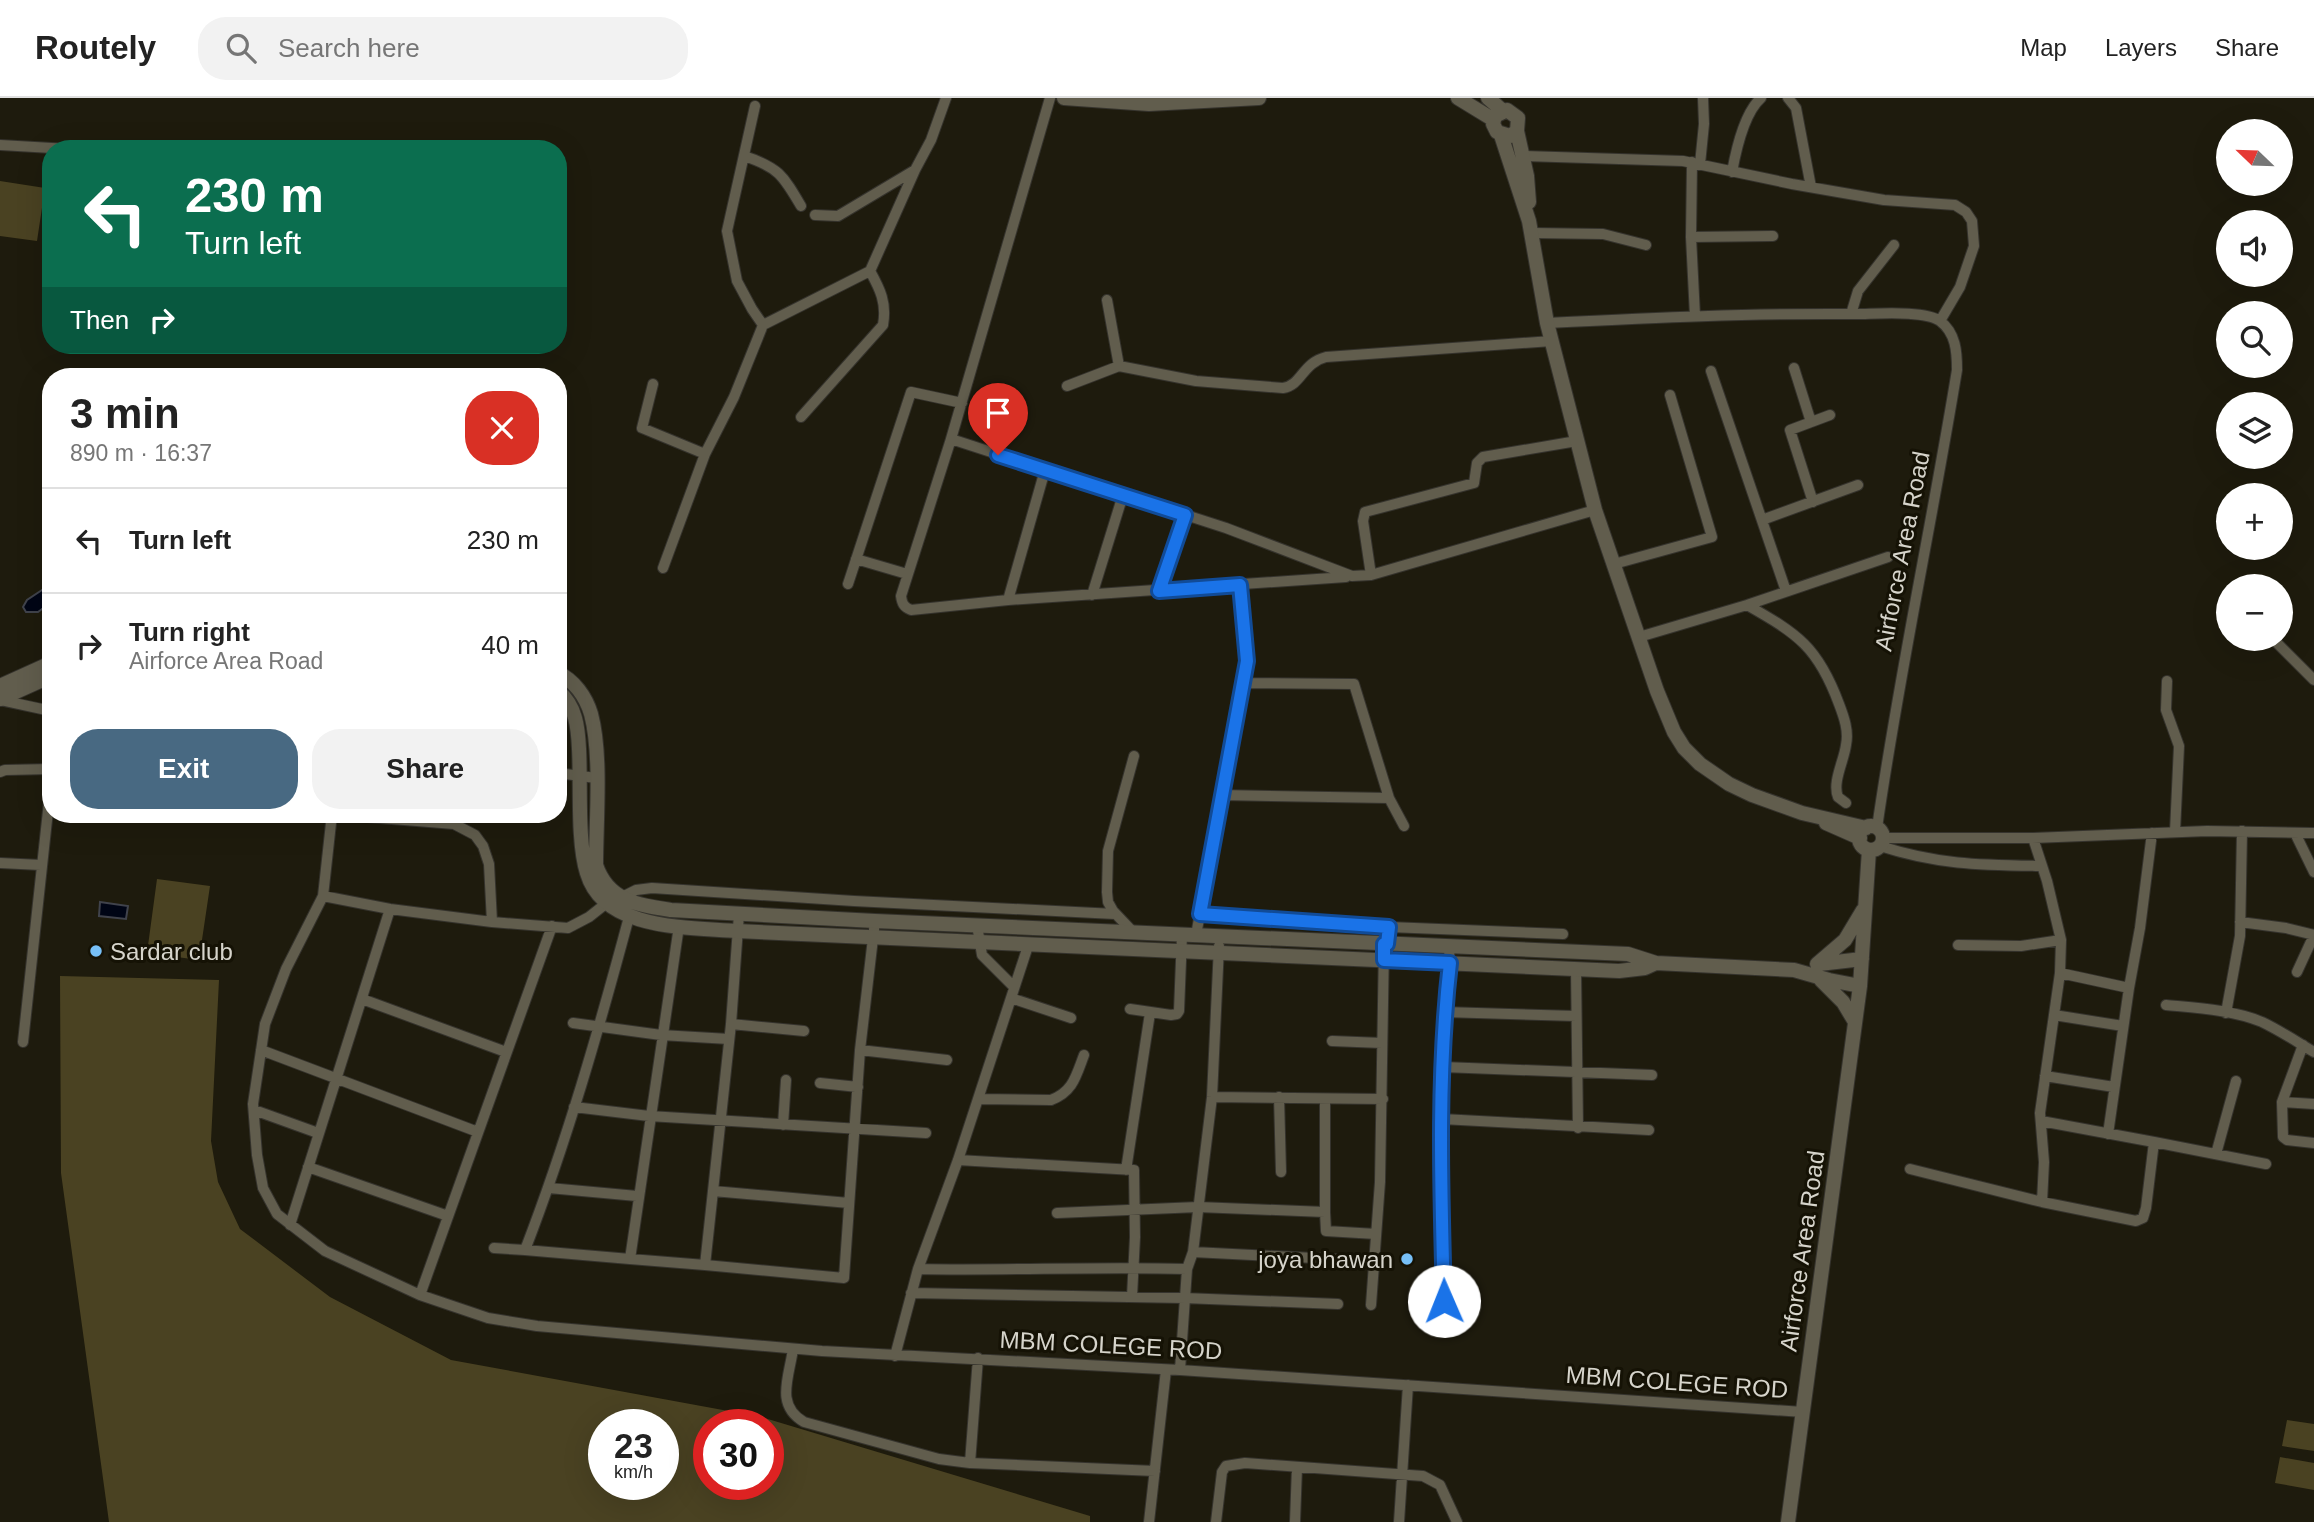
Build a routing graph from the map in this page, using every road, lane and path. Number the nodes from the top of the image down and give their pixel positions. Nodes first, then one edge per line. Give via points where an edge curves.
1 (946, 98) edge
2 (1050, 98) edge
3 (1064, 98) edge
4 (1259, 98) edge
5 (1458, 98) edge
6 (1703, 98) edge
7 (1760, 98) edge
8 (1788, 98) edge
9 (755, 106) dead end
10 (1499, 106) edge
11 (1517, 131) junction
12 (1501, 135) junction
13 (0, 145) edge
14 (42, 147) edge
15 (744, 156) junction
16 (1523, 156) junction
17 (1696, 163) junction
18 (915, 170) junction
19 (1732, 172) junction
20 (1811, 187) junction
21 (801, 206) dead end
22 (815, 215) dead end
23 (1530, 227) junction
24 (1773, 236) dead end
25 (1691, 237) junction
26 (1646, 244) dead end
27 (1894, 245) dead end
28 (870, 271) junction
29 (1107, 300) dead end
30 (1851, 314) junction
31 (1695, 316) junction
32 (1940, 321) junction
33 (1547, 323) junction
34 (763, 325) junction
35 (1552, 341) junction
36 (1119, 366) junction
37 (1794, 368) dead end
38 (1711, 371) dead end
39 (653, 384) dead end
40 (1067, 386) dead end
41 (1670, 395) dead end
42 (962, 403) junction
43 (1830, 415) dead end
44 (801, 417) dead end
45 (1811, 422) junction
46 (951, 439) junction
47 (1577, 441) junction
48 (705, 454) junction
49 (1045, 470) junction
50 (1858, 485) dead end
51 (1123, 495) junction
52 (1813, 502) junction
53 (1595, 510) junction
54 (1185, 515) junction
55 (1762, 520) junction
56 (1888, 556) dead end
57 (856, 559) junction
58 (1614, 564) junction
59 (663, 568) dead end
60 (907, 575) junction
61 (1371, 575) junction
62 (1352, 576) junction
63 (848, 584) dead end
64 (1240, 585) junction
65 (1159, 591) junction
66 (1786, 591) junction
67 (1092, 595) junction
68 (1009, 600) junction
69 (1747, 605) junction
70 (1639, 637) junction
71 (2285, 651) edge
72 (42, 667) edge
73 (567, 677) edge
74 (42, 680) edge
75 (2314, 680) edge
76 (2167, 681) dead end
77 (1242, 683) junction
78 (0, 686) edge
79 (567, 698) edge
80 (0, 699) edge
81 (42, 709) edge
82 (1133, 756) dead end
83 (42, 769) edge
84 (0, 772) edge
85 (567, 774) edge
86 (581, 776) junction
87 (596, 778) junction
88 (1220, 795) junction
89 (1389, 798) junction
90 (1846, 803) dead end
91 (46, 823) edge
92 (330, 823) edge
93 (442, 823) edge
94 (1404, 826) dead end
95 (2242, 831) junction
96 (2175, 832) junction
97 (2152, 833) junction
98 (2295, 833) junction
99 (2314, 833) edge
100 (1873, 838) junction
101 (2033, 838) junction
102 (0, 863) edge
103 (41, 865) junction
104 (2042, 866) junction
105 (2314, 872) edge
106 (323, 896) junction
107 (782, 896) junction
108 (615, 898) junction
109 (1866, 907) junction
110 (390, 909) junction
111 (739, 914) junction
112 (1115, 914) junction
113 (1200, 914) junction
114 (780, 916) junction
115 (629, 917) junction
116 (492, 922) junction
117 (2240, 922) junction
118 (552, 926) junction
119 (679, 926) junction
120 (1389, 927) junction
121 (874, 928) junction
122 (737, 931) junction
123 (1133, 932) junction
124 (977, 933) junction
125 (1563, 934) dead end
126 (1189, 935) junction
127 (2314, 935) edge
128 (1218, 936) junction
129 (2061, 940) junction
130 (1029, 943) junction
131 (1386, 944) junction
132 (1958, 945) dead end
133 (1450, 946) junction
134 (1182, 950) junction
135 (1220, 951) junction
136 (1862, 959) junction
137 (1384, 960) junction
138 (1450, 963) junction
139 (1656, 963) junction
140 (1576, 969) junction
141 (1818, 971) junction
142 (2297, 972) dead end
143 (2060, 973) junction
144 (1860, 986) junction
145 (2129, 988) junction
146 (1013, 992) junction
147 (362, 999) junction
148 (2166, 1005) dead end
149 (1130, 1009) dead end
150 (1444, 1012) junction
151 (1150, 1013) junction
152 (2226, 1013) junction
153 (2054, 1014) junction
154 (1576, 1016) junction
155 (1071, 1018) dead end
156 (573, 1023) dead end
157 (1856, 1023) junction
158 (731, 1024) junction
159 (2123, 1026) junction
160 (600, 1027) junction
161 (804, 1031) dead end
162 (661, 1035) junction
163 (729, 1040) junction
164 (1332, 1041) dead end
165 (23, 1042) dead end
166 (1382, 1043) junction
167 (2303, 1045) junction
168 (860, 1050) junction
169 (261, 1051) junction
170 (506, 1052) junction
171 (2314, 1052) edge
172 (1084, 1055) dead end
173 (947, 1060) dead end
174 (1443, 1068) junction
175 (1577, 1071) junction
176 (1653, 1074) dead end
177 (2045, 1076) junction
178 (336, 1078) junction
179 (786, 1080) dead end
180 (2236, 1081) dead end
181 (820, 1083) dead end
182 (858, 1087) junction
183 (2114, 1087) junction
184 (1212, 1097) junction
185 (1279, 1097) junction
186 (978, 1099) junction
187 (1325, 1099) junction
188 (1383, 1099) junction
189 (2281, 1102) junction
190 (2314, 1104) edge
191 (574, 1107) junction
192 (254, 1110) junction
193 (649, 1116) junction
194 (1442, 1119) junction
195 (721, 1120) junction
196 (2041, 1121) junction
197 (783, 1125) junction
198 (1578, 1128) junction
199 (855, 1130) junction
200 (1649, 1130) dead end
201 (478, 1132) junction
202 (318, 1133) junction
203 (926, 1133) dead end
204 (2108, 1134) junction
205 (2154, 1142) junction
206 (2314, 1143) edge
207 (2216, 1154) junction
208 (958, 1160) junction
209 (2266, 1164) dead end
210 (308, 1167) junction
211 (1910, 1169) dead end
212 (1126, 1170) junction
213 (1281, 1172) dead end
214 (549, 1188) junction
215 (713, 1191) junction
216 (637, 1196) junction
217 (2042, 1202) junction
218 (849, 1203) junction
219 (1198, 1207) junction
220 (1135, 1210) junction
221 (1325, 1212) junction
222 (1057, 1213) dead end
223 (449, 1216) junction
224 (290, 1225) junction
225 (1376, 1234) junction
226 (494, 1248) dead end
227 (525, 1250) junction
228 (1193, 1252) junction
229 (629, 1259) junction
230 (1373, 1261) junction
231 (705, 1265) junction
232 (1135, 1268) junction
233 (918, 1269) junction
234 (1187, 1269) junction
235 (911, 1293) junction
236 (420, 1295) junction
237 (1132, 1297) junction
238 (1184, 1298) junction
239 (1444, 1301) dead end
240 (1338, 1304) dead end
241 (1371, 1305) dead end
242 (793, 1349) junction
243 (895, 1356) junction
244 (978, 1358) junction
245 (1166, 1370) junction
246 (1180, 1370) junction
247 (1408, 1385) junction
248 (1803, 1412) junction
249 (970, 1464) junction
250 (1297, 1467) junction
251 (1155, 1471) junction
252 (1402, 1473) junction
253 (1149, 1522) edge
254 (1216, 1522) edge
255 (1296, 1522) edge
256 (1399, 1522) edge
257 (1457, 1522) edge
258 (1788, 1522) edge

1 - 18 street
2 - 42 street
3 - 4 street via 1149,104
5 - 10 street
6 - 17 street
7 - 19 street via 1739,140
8 - 20 street via 1796,108
9 - 15 street
10 - 11 street via 1518,118
10 - 12 street via 1494,129
11 - 12 street
11 - 16 street
12 - 23 street
13 - 14 street
15 - 21 street via 768,164 786,180
15 - 34 street via 727,231 737,281
16 - 17 street
16 - 23 street
17 - 19 street
17 - 25 street
18 - 22 street via 838,216
18 - 28 street
19 - 20 street
20 - 32 street via 1884,200 1955,205 1966,212 1972,221 1974,246 1960,287
23 - 26 street via 1619,236
23 - 33 street
24 - 25 street
25 - 31 street
27 - 30 street via 1858,291
28 - 34 street
28 - 44 street via 881,291 883,325
29 - 36 street
30 - 31 street
30 - 32 street
31 - 33 street
32 - 100 street, Airforce Area Road via 1955,341 1957,370
33 - 35 street
34 - 48 street
35 - 36 street via 1326,357 1316,359 1296,383 1283,388 1196,381
35 - 47 street
36 - 40 street
37 - 45 street
38 - 55 street
39 - 48 street via 642,428
41 - 58 street via 1712,537
42 - 46 street
42 - 57 street via 911,392
43 - 45 street
45 - 52 street via 1790,430
46 - 49 street
46 - 60 street
47 - 53 street
47 - 61 street via 1483,457 1477,463 1474,483 1365,512
48 - 59 street
49 - 51 street
49 - 68 street
50 - 52 street
51 - 54 street
51 - 67 street
52 - 55 street
53 - 58 street
53 - 61 street
54 - 62 street
54 - 65 street
55 - 66 street
56 - 66 street
57 - 60 street
57 - 63 street
58 - 70 street
60 - 68 street via 902,602 911,610
61 - 62 street
62 - 64 street
64 - 65 street
64 - 77 street via 1247,661
65 - 67 street
66 - 69 street
67 - 68 street
69 - 70 street
69 - 90 street via 1807,644 1830,681 1847,732 1836,788
70 - 100 street via 1674,732 1711,773 1752,795 1816,817 1845,821
71 - 75 street
72 - 78 street
73 - 87 street via 590,711
74 - 80 street
76 - 96 street via 2165,710 2179,746
77 - 88 street
77 - 89 street via 1354,684
79 - 86 street via 575,714
80 - 81 street
82 - 112 street via 1108,851 1108,902
83 - 84 street
85 - 86 street
86 - 87 street
86 - 108 street via 587,874
87 - 108 street via 596,865
88 - 89 street
88 - 113 street
89 - 94 street
91 - 103 street
92 - 106 street, MBM COLEGE ROD
93 - 116 street via 475,835 483,846 489,864
95 - 96 street
95 - 98 street
95 - 117 street
96 - 97 street
97 - 101 street
97 - 145 street
98 - 99 street
98 - 105 street
100 - 101 street
100 - 104 street via 1914,857 1961,864
100 - 109 street, Airforce Area Road
101 - 104 street
102 - 103 street
103 - 165 street
104 - 129 street
106 - 110 street
106 - 169 street, MBM COLEGE ROD via 274,998
107 - 108 street via 652,888
107 - 112 street
107 - 114 street
108 - 111 street via 671,910
108 - 115 street
108 - 118 street via 580,924
109 - 136 street, Airforce Area Road
109 - 141 street
110 - 116 street
110 - 147 street
111 - 114 street
111 - 122 street
112 - 123 street
113 - 120 street
113 - 126 street
114 - 121 street
115 - 119 street
115 - 160 street
116 - 118 street
117 - 127 street
117 - 152 street
118 - 170 street
119 - 122 street
119 - 162 street
120 - 125 street
120 - 131 street
121 - 122 street
121 - 124 street
121 - 168 street
122 - 158 street
123 - 124 street
123 - 126 street
124 - 130 street
124 - 146 street via 982,955
126 - 128 street
126 - 134 street
127 - 142 street
128 - 131 street
128 - 135 street
129 - 132 street via 2021,946
129 - 143 street
130 - 134 street
130 - 146 street
131 - 133 street
131 - 137 street
133 - 138 street
133 - 139 street via 1628,954
134 - 135 street
134 - 151 street via 1179,1011
135 - 137 street
135 - 184 street
136 - 141 street
136 - 144 street, Airforce Area Road
137 - 138 street
137 - 166 street
138 - 140 street
138 - 150 street
139 - 140 street via 1619,971
139 - 141 street
140 - 154 street
141 - 144 street
141 - 157 street
143 - 145 street
143 - 153 street
144 - 157 street, Airforce Area Road
145 - 159 street
146 - 155 street
146 - 186 street
147 - 170 street
147 - 178 street
148 - 152 street
149 - 151 street
150 - 154 street
150 - 174 street
151 - 212 street
152 - 167 street via 2259,1021
153 - 159 street
153 - 177 street
154 - 175 street
156 - 160 street
157 - 248 street, Airforce Area Road
158 - 161 street
158 - 163 street
159 - 183 street
160 - 162 street
160 - 191 street
162 - 163 street
162 - 193 street
163 - 195 street
164 - 166 street
166 - 188 street
167 - 171 street
167 - 189 street
168 - 173 street
168 - 182 street
169 - 178 street
169 - 192 street, MBM COLEGE ROD
170 - 201 street
172 - 186 street via 1073,1085 1060,1097
174 - 175 street
174 - 194 street
175 - 176 street
175 - 198 street
177 - 183 street
177 - 196 street
178 - 201 street
178 - 202 street
179 - 197 street
180 - 207 street
181 - 182 street
182 - 199 street
183 - 204 street
184 - 185 street
184 - 219 street
185 - 187 street
185 - 213 street
186 - 208 street
187 - 188 street
187 - 221 street
188 - 225 street
189 - 190 street
189 - 206 street via 2283,1137
191 - 193 street
191 - 214 street
192 - 202 street
192 - 224 street, MBM COLEGE ROD via 263,1188 277,1214
193 - 195 street
193 - 216 street
194 - 198 street
194 - 239 street
195 - 197 street
195 - 215 street
196 - 204 street
196 - 217 street
197 - 199 street
198 - 200 street
199 - 203 street
199 - 218 street
201 - 223 street
202 - 210 street
204 - 205 street
205 - 207 street
205 - 217 street via 2146,1208 2140,1220
207 - 209 street
208 - 212 street
208 - 233 street
210 - 223 street
210 - 224 street
211 - 217 street
212 - 220 street via 1134,1170
214 - 216 street
214 - 227 street
215 - 218 street
215 - 231 street
216 - 229 street
218 - 231 street via 844,1278
219 - 220 street
219 - 221 street
219 - 228 street
220 - 222 street
220 - 232 street
221 - 225 street via 1326,1231
223 - 236 street
224 - 236 street, MBM COLEGE ROD via 325,1251
225 - 230 street
226 - 227 street
227 - 229 street
228 - 230 street
228 - 234 street
229 - 231 street
230 - 241 street
232 - 233 street
232 - 234 street
232 - 237 street
233 - 235 street
234 - 238 street
235 - 237 street
235 - 243 street
236 - 242 street, MBM COLEGE ROD via 488,1318 537,1326
237 - 238 street
238 - 240 street
238 - 246 street
242 - 243 street, MBM COLEGE ROD
242 - 249 street via 785,1402 791,1415 857,1438
243 - 244 street, MBM COLEGE ROD
244 - 245 street, MBM COLEGE ROD
244 - 249 street
245 - 246 street, MBM COLEGE ROD
245 - 251 street
246 - 247 street, MBM COLEGE ROD
247 - 248 street, MBM COLEGE ROD
247 - 252 street
248 - 258 street, Airforce Area Road
249 - 251 street
250 - 252 street
250 - 254 street via 1226,1466 1219,1482
250 - 255 street
251 - 253 street
252 - 256 street
252 - 257 street via 1440,1485

